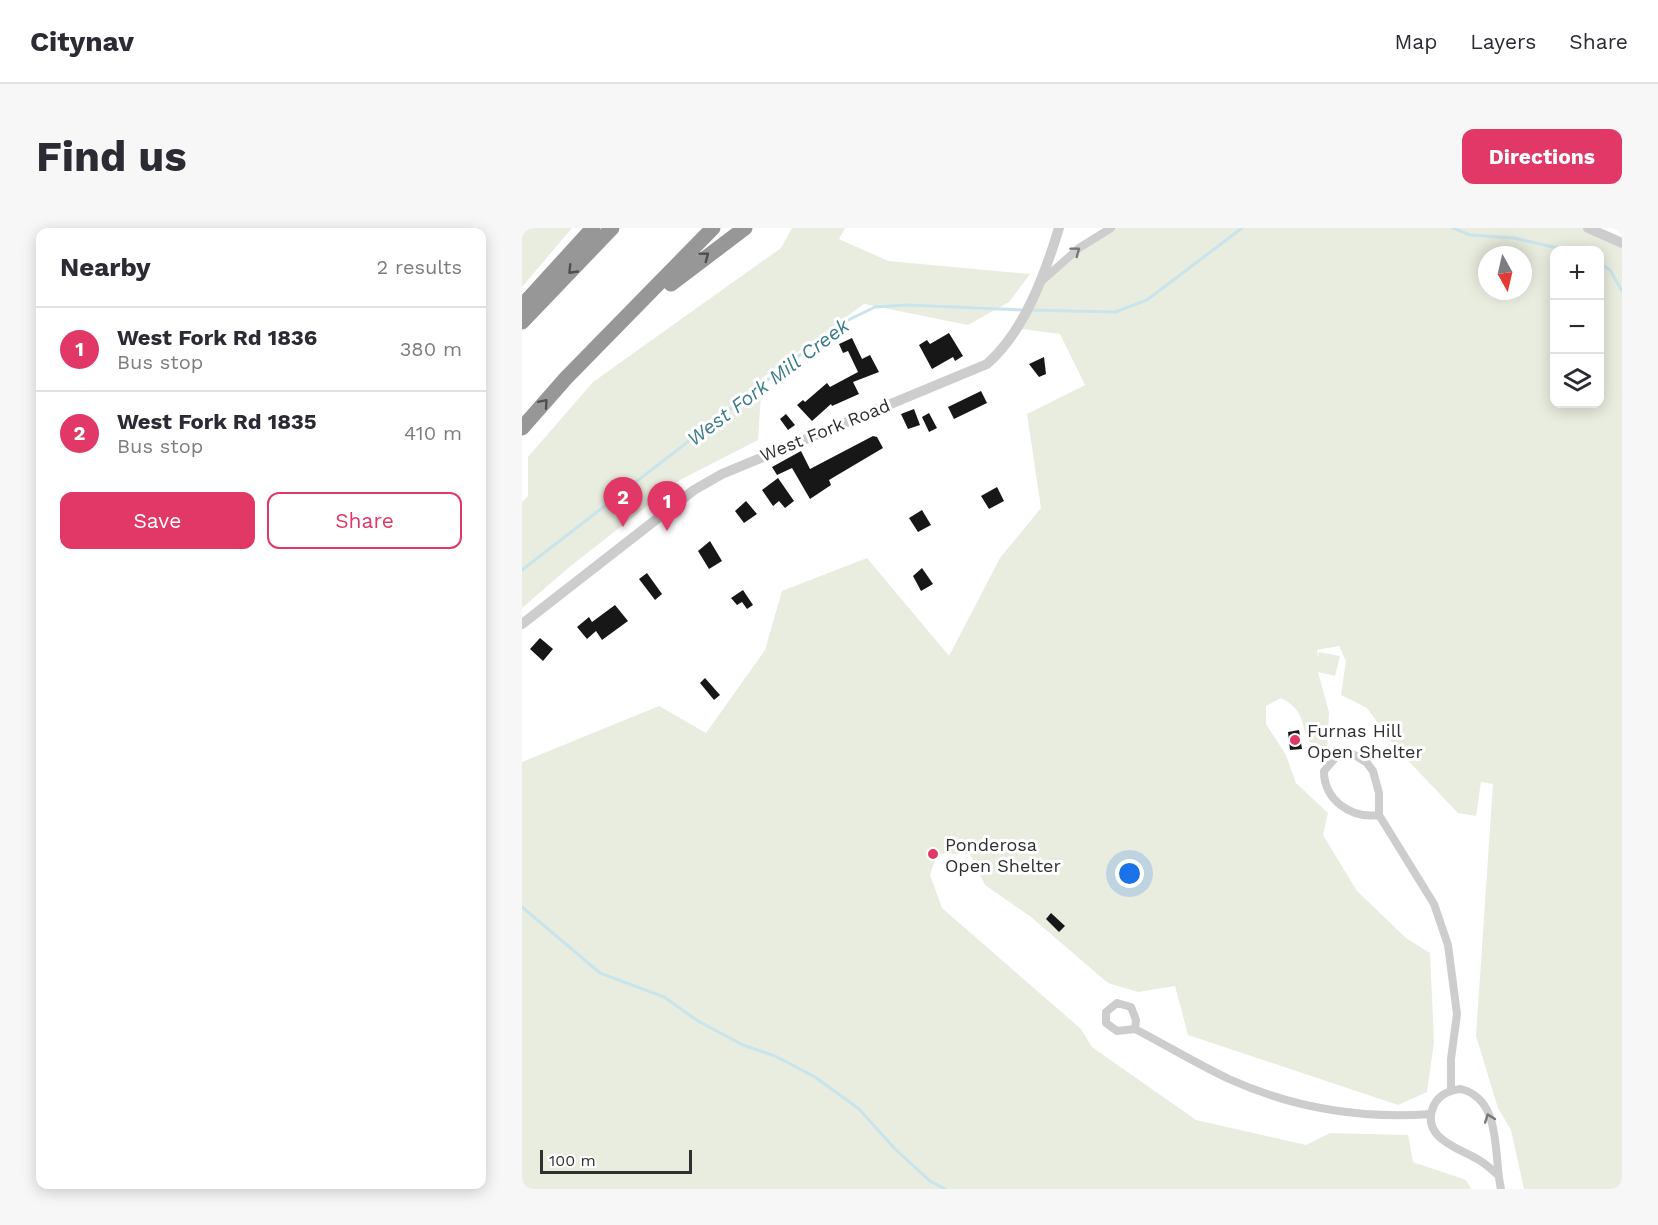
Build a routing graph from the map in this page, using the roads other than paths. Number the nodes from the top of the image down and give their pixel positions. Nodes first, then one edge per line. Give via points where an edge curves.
1 (593, 228) edge
2 (612, 228) edge
3 (713, 228) edge
4 (746, 228) edge
5 (1059, 228) edge
6 (1111, 228) edge
7 (1588, 228) edge
8 (1622, 243) edge
9 (1044, 279) junction
10 (522, 306) edge
11 (522, 322) edge
12 (566, 378) junction
13 (522, 428) edge
14 (522, 624) edge
15 (1378, 815) junction
16 (1135, 1029) dead end
17 (1451, 1090) junction
18 (1431, 1114) junction
19 (1498, 1175) junction
20 (1501, 1189) edge

1 - 10 highway
2 -> 11 highway
3 - 12 highway
12 -> 4 highway via 673,281
5 - 9 street
9 -> 6 street, West Fork Road via 1079,248
7 - 8 street
9 - 14 street, West Fork Road via 998,354 978,368 752,459 694,490
13 -> 12 highway
15 - 15 street via 1369,817 1346,809 1328,792 1324,771 1336,757 1353,754 1367,763 1377,782
15 - 17 street via 1434,904 1448,945 1457,1014
16 - 18 street via 1230,1079 1300,1103 1365,1115
17 - 18 street via 1435,1103
19 -> 17 street via 1496,1140 1484,1104 1470,1091
18 - 19 street via 1432,1124 1443,1142
19 - 20 street

